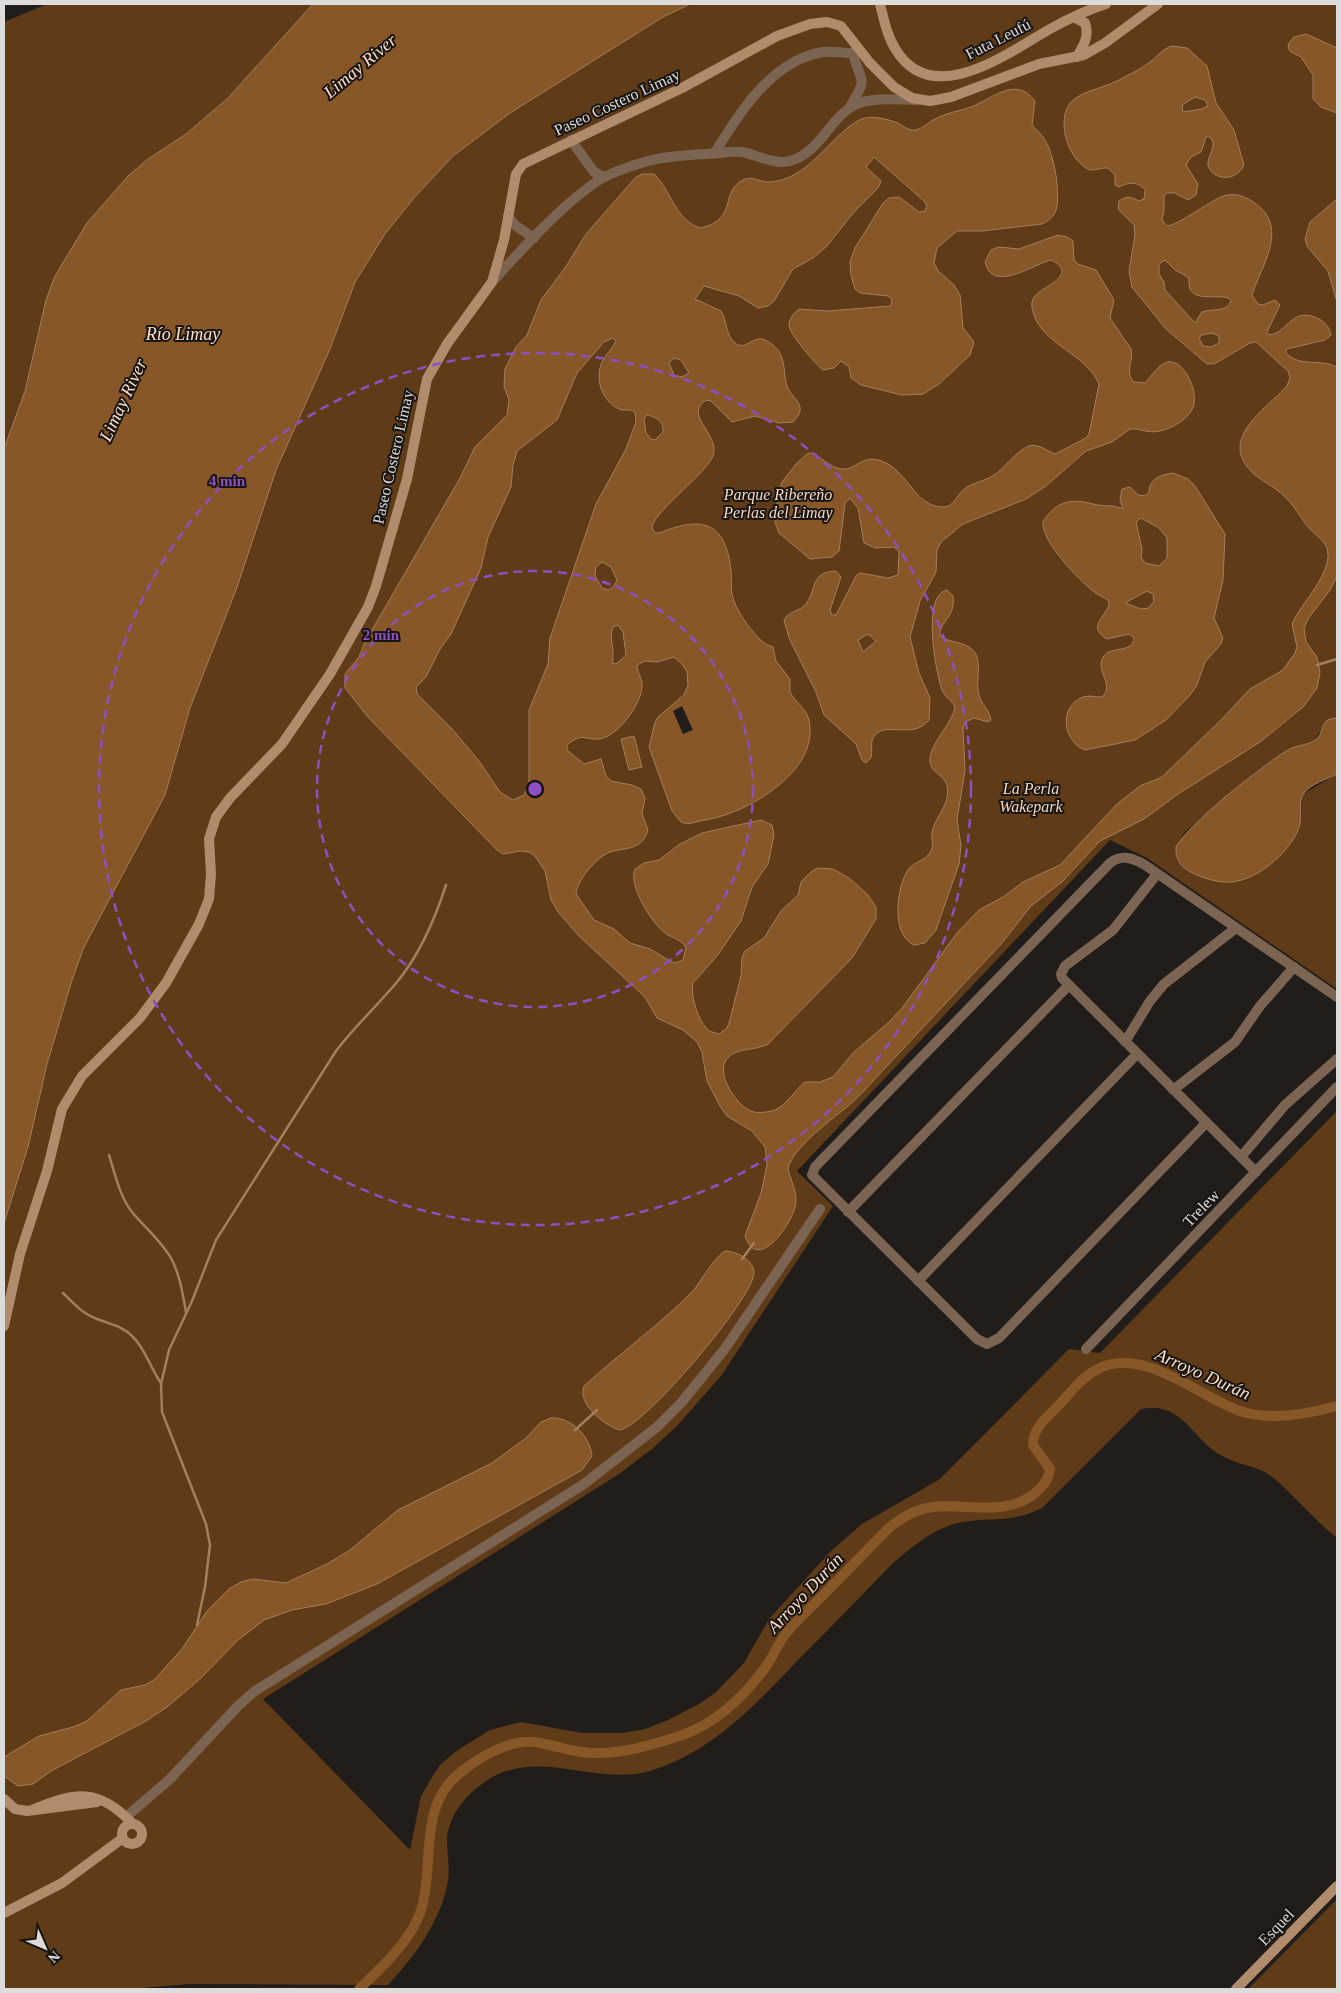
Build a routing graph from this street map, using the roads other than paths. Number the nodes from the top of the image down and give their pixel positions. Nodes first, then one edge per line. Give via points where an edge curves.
1 (880, 4) edge
2 (1106, 4) edge
3 (1158, 4) edge
4 (1074, 16) junction
5 (857, 53) junction
6 (1077, 57) junction
7 (920, 100) junction
8 (849, 108) junction
9 (571, 140) junction
10 (714, 154) junction
11 (605, 177) junction
12 (508, 216) junction
13 (534, 238) junction
14 (492, 282) junction
15 (1157, 874) junction
16 (1236, 928) junction
17 (1294, 967) junction
18 (1068, 986) junction
19 (1337, 997) edge
20 (1125, 1042) junction
21 (1137, 1054) junction
22 (1337, 1059) edge
23 (1337, 1087) edge
24 (1173, 1090) junction
25 (1206, 1123) junction
26 (1241, 1156) junction
27 (1256, 1172) junction
28 (820, 1209) dead end
29 (848, 1212) junction
30 (918, 1281) junction
31 (4, 1326) edge
32 (1086, 1349) dead end
33 (4, 1799) edge
34 (130, 1820) junction
35 (123, 1838) junction
36 (1337, 1886) edge
37 (4, 1913) edge
38 (1236, 1989) edge

1 - 4 street, Futa Leufú via 897,52 918,72 936,77 961,74 992,62
2 - 4 street, Futa Leufú
3 - 6 street via 1098,48
4 - 6 street via 1085,23 1087,31
5 - 7 street, Paseo Costero Limay via 894,87
5 - 8 street via 862,86
5 - 9 street, Paseo Costero Limay via 841,26 827,22 799,27 766,41 682,88
5 - 10 street via 822,52 793,62 751,100
6 - 7 street via 1026,69 951,97
7 - 8 street via 867,101
8 - 10 street via 801,157 789,162 740,152
9 - 11 street via 594,172
9 - 12 street, Paseo Costero Limay via 528,161 519,169
10 - 11 street via 650,161
11 - 13 street via 578,196
12 - 13 street
12 - 14 street, Paseo Costero Limay
13 - 14 street
14 - 31 street, Paseo Costero Limay via 447,344 427,379 405,488 376,586 354,634 282,744 216,817 209,839 209,899 166,983 140,1018 82,1076 62,1109 47,1171 20,1254
15 - 16 street
15 - 18 street via 1109,934 1065,966 1061,974
15 - 29 street via 1140,862 1127,858 1120,857 1110,863 813,1169 816,1181
16 - 17 street
16 - 20 street via 1164,984
17 - 19 street
17 - 24 street via 1266,998 1235,1042
18 - 20 street
18 - 29 street
20 - 21 street
21 - 24 street
21 - 30 street
22 - 26 street via 1286,1105
23 - 27 street, Trelew
24 - 25 street
25 - 26 street
25 - 30 street via 991,1343 980,1341
26 - 27 street
27 - 32 street, Trelew
28 - 34 street via 724,1350 658,1427 584,1484 255,1692 232,1711
29 - 30 street
33 - 34 street via 15,1809 32,1810 74,1796 88,1797 106,1802
34 - 35 street via 124,1828
34 - 35 street via 141,1829 141,1839 133,1844
35 - 37 street via 62,1883
36 - 38 street, Esquel

